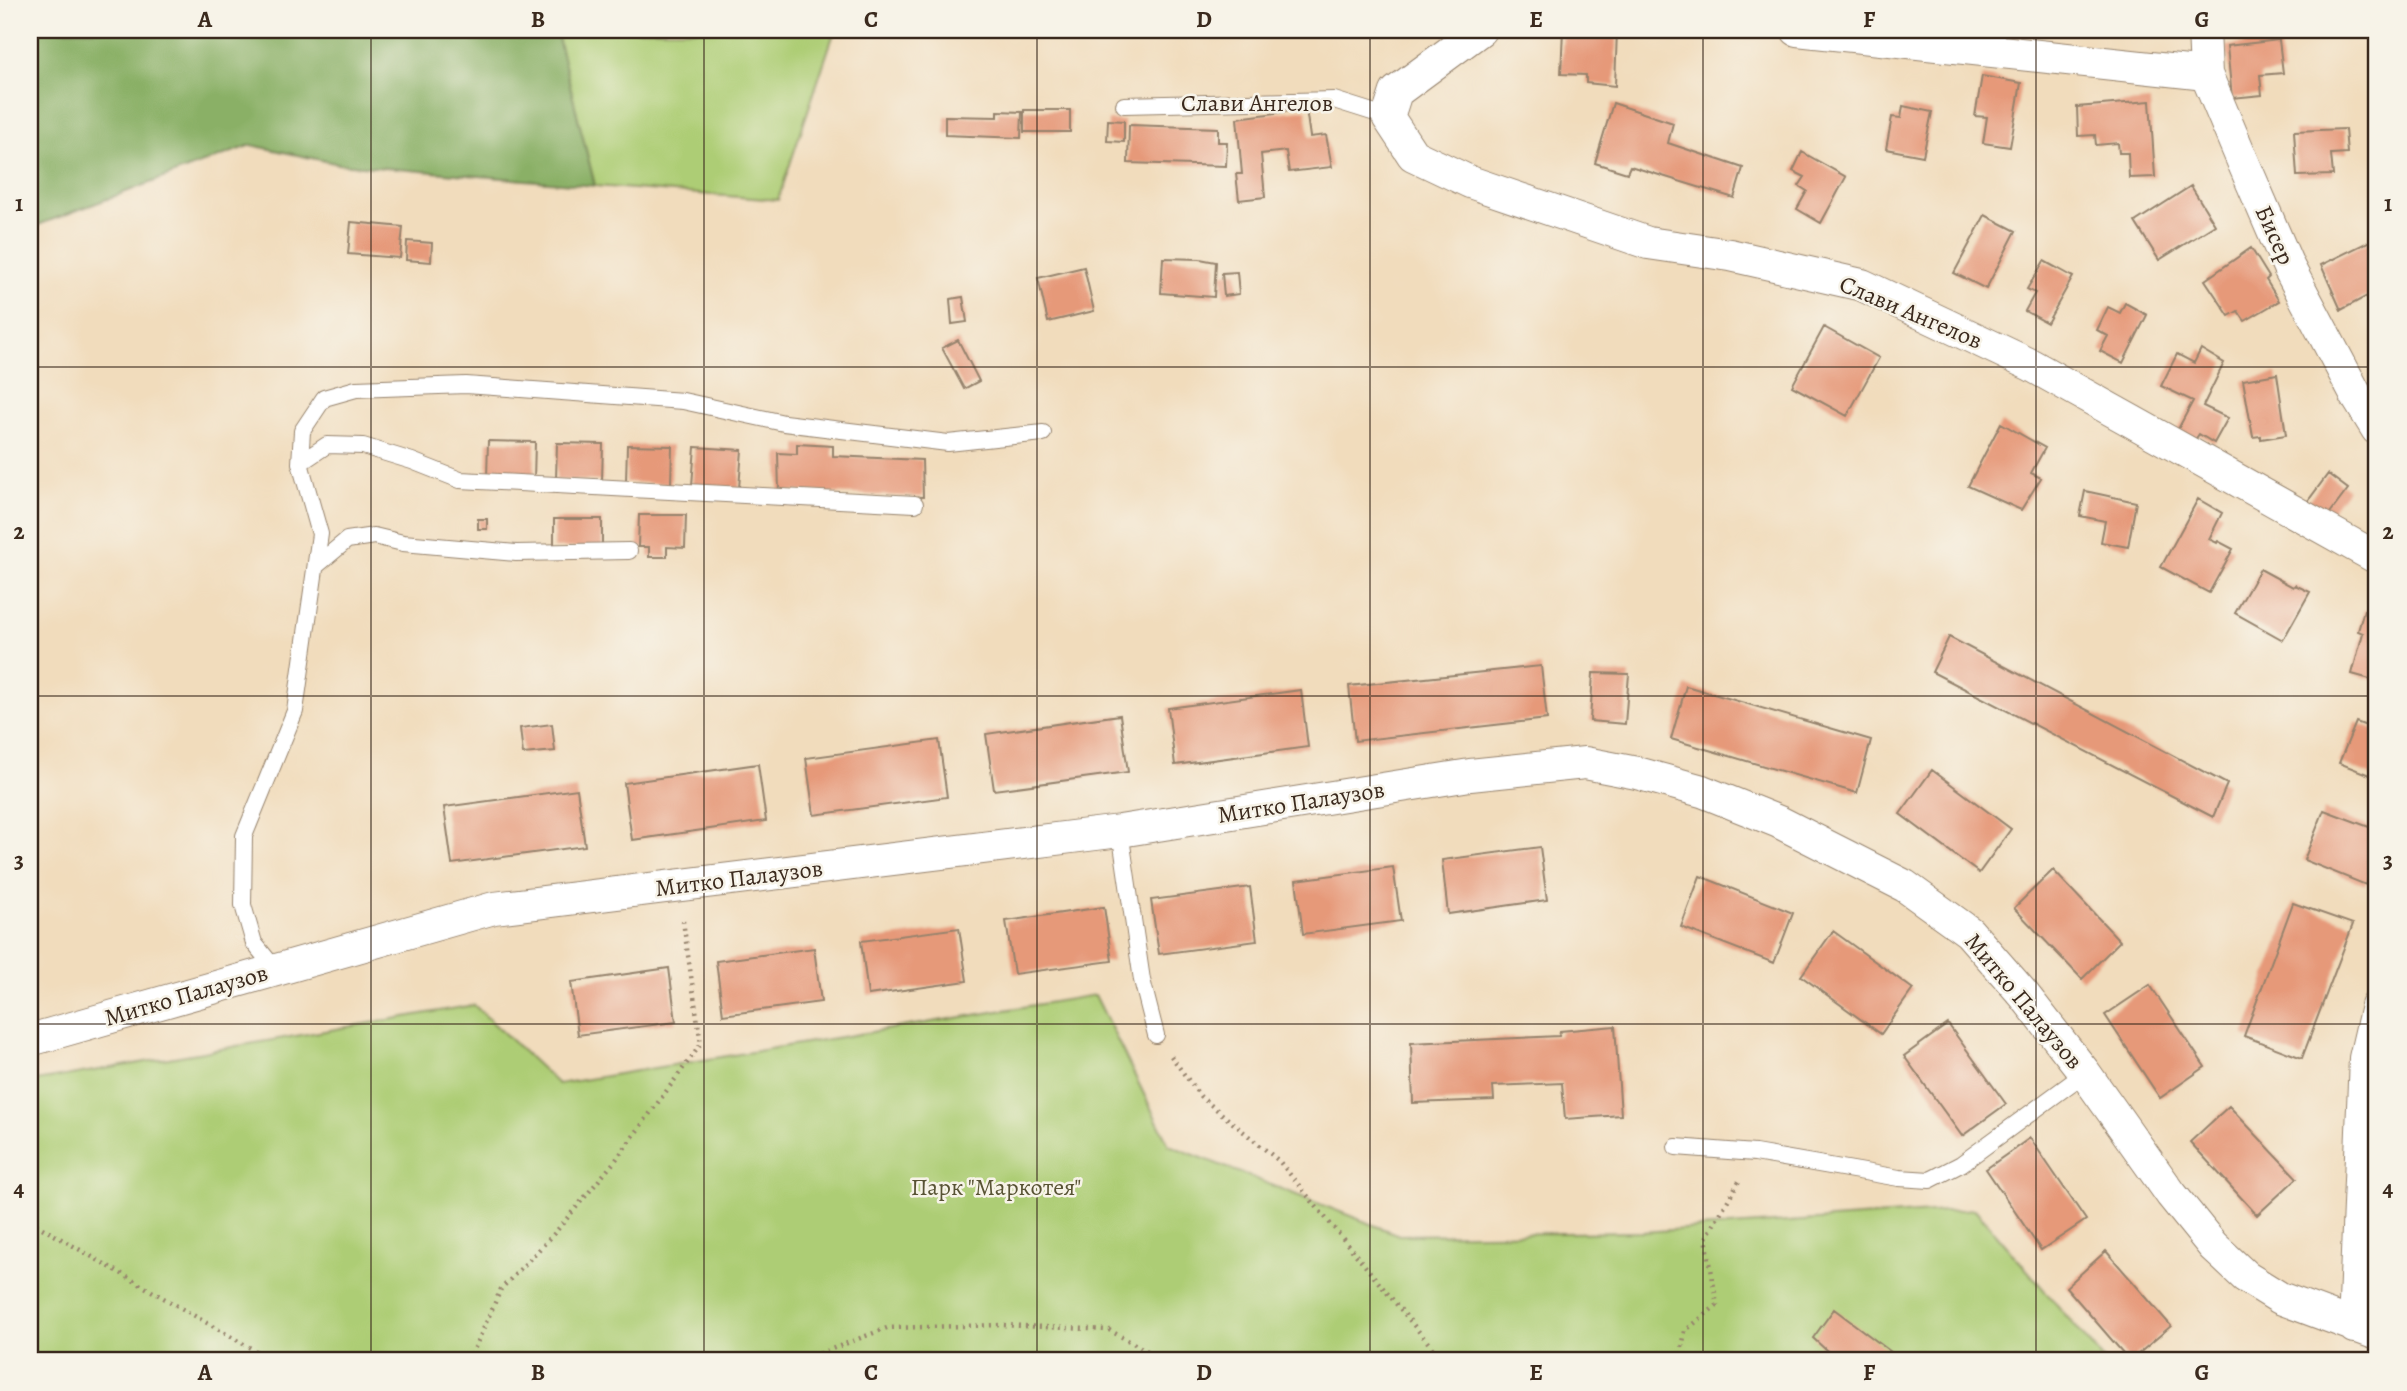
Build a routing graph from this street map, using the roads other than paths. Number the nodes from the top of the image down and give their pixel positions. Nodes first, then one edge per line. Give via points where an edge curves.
1 (1480, 30) edge
2 (1797, 30) edge
3 (2204, 30) edge
4 (2206, 74) junction
5 (1124, 104) dead end
6 (1388, 117) junction
7 (2377, 429) edge
8 (1043, 433) dead end
9 (300, 463) junction
10 (915, 504) dead end
11 (629, 551) dead end
12 (2377, 558) edge
13 (317, 565) junction
14 (1120, 831) junction
15 (275, 970) junction
16 (2377, 1006) edge
17 (1156, 1035) road end
18 (30, 1040) edge
19 (2085, 1073) junction
20 (1676, 1147) dead end
21 (2366, 1330) edge

1 - 6 street via 1396,92
2 - 4 street
3 - 4 street, Бисер
4 - 7 street, Бисер via 2289,268
5 - 6 lane, Слави Ангелов via 1335,100
6 - 12 street, Слави Ангелов via 1413,155 1482,186 1648,243 1730,255 1862,285 2031,365
8 - 9 lane via 948,443 783,423 683,401 466,385 356,389 324,398 302,431
9 - 10 lane via 327,445 363,446 460,480
9 - 13 lane via 320,534
11 - 13 lane via 516,553 403,543 374,536 347,540
13 - 15 lane via 295,711 244,836 243,905 254,943
14 - 15 street, Митко Палаузов via 494,908
14 - 17 lane via 1142,980
14 - 19 street, Митко Палаузов via 1470,775 1585,763 1637,773 1702,791 1779,822 1905,886 1969,932
15 - 18 street, Митко Палаузов
16 - 21 street via 2365,1058
19 - 20 lane via 1961,1164 1930,1180 1755,1153
19 - 21 street, Митко Палаузов via 2171,1194 2213,1246 2246,1277 2280,1298

